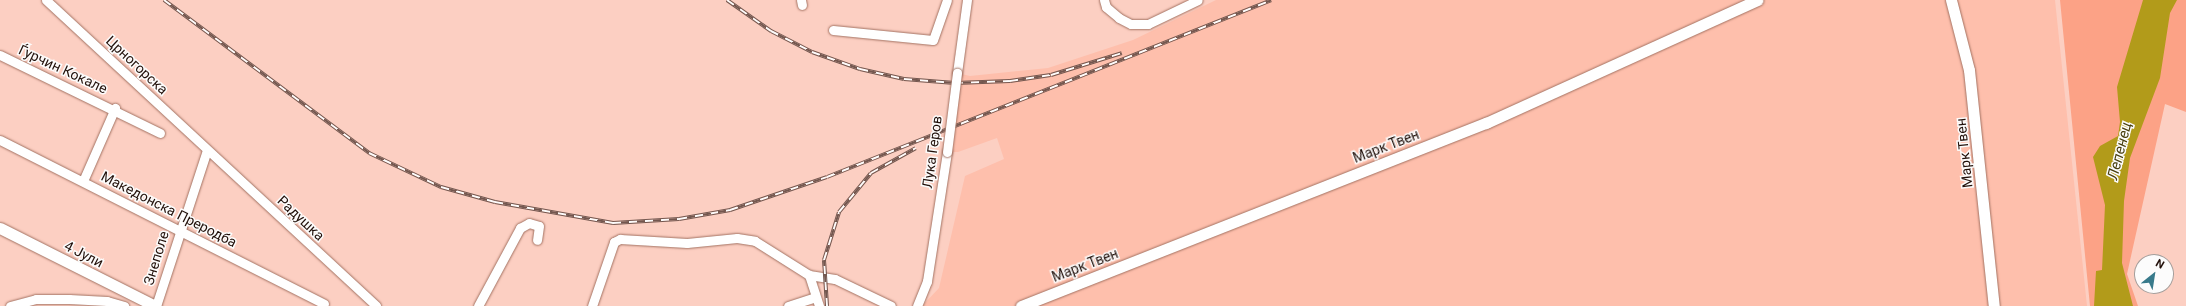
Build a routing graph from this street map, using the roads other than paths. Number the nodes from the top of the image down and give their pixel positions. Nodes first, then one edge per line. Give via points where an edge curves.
1 (46, 0) edge
2 (948, 0) edge
3 (967, 0) edge
4 (1104, 0) edge
5 (1198, 0) edge
6 (1757, 0) edge
7 (1951, 0) edge
8 (833, 30) dead end
9 (0, 55) edge
10 (115, 108) junction
11 (160, 133) dead end
12 (0, 140) edge
13 (207, 150) junction
14 (83, 181) junction
15 (0, 228) edge
16 (179, 229) junction
17 (537, 240) dead end
18 (809, 276) junction
19 (815, 297) junction
20 (324, 304) dead end
21 (10, 306) edge
22 (124, 306) edge
23 (155, 306) edge
24 (376, 306) edge
25 (478, 306) edge
26 (592, 306) edge
27 (788, 306) edge
28 (819, 306) edge
29 (891, 306) edge
30 (917, 306) edge
31 (1021, 306) edge
32 (1994, 306) edge

1 - 13 street, Црногорска
2 - 8 street via 933,40
3 - 30 street, Лука Геров, bridge via 927,280
4 - 5 street via 1106,7 1119,18 1131,24 1148,24
6 - 31 street, Марк Твен via 1486,123
7 - 32 street, Марк Твен via 1969,70
9 - 10 street, Ѓурчин Кокале
10 - 11 street, Ѓурчин Кокале
10 - 14 street, Ѓурчин Кокале
12 - 14 street, Македонска Преродба
13 - 16 street, Знеполе
13 - 24 street, Радушка
14 - 16 street, Македонска Преродба
15 - 23 street, 4 Јули
16 - 20 street, Македонска Преродба
16 - 23 street, Знеполе
17 - 25 street via 539,226 529,223 520,228
18 - 19 street
18 - 26 street via 749,238 687,243 620,239 614,242
18 - 29 street via 835,279
19 - 27 street
19 - 28 street
21 - 22 street via 36,299 107,301

